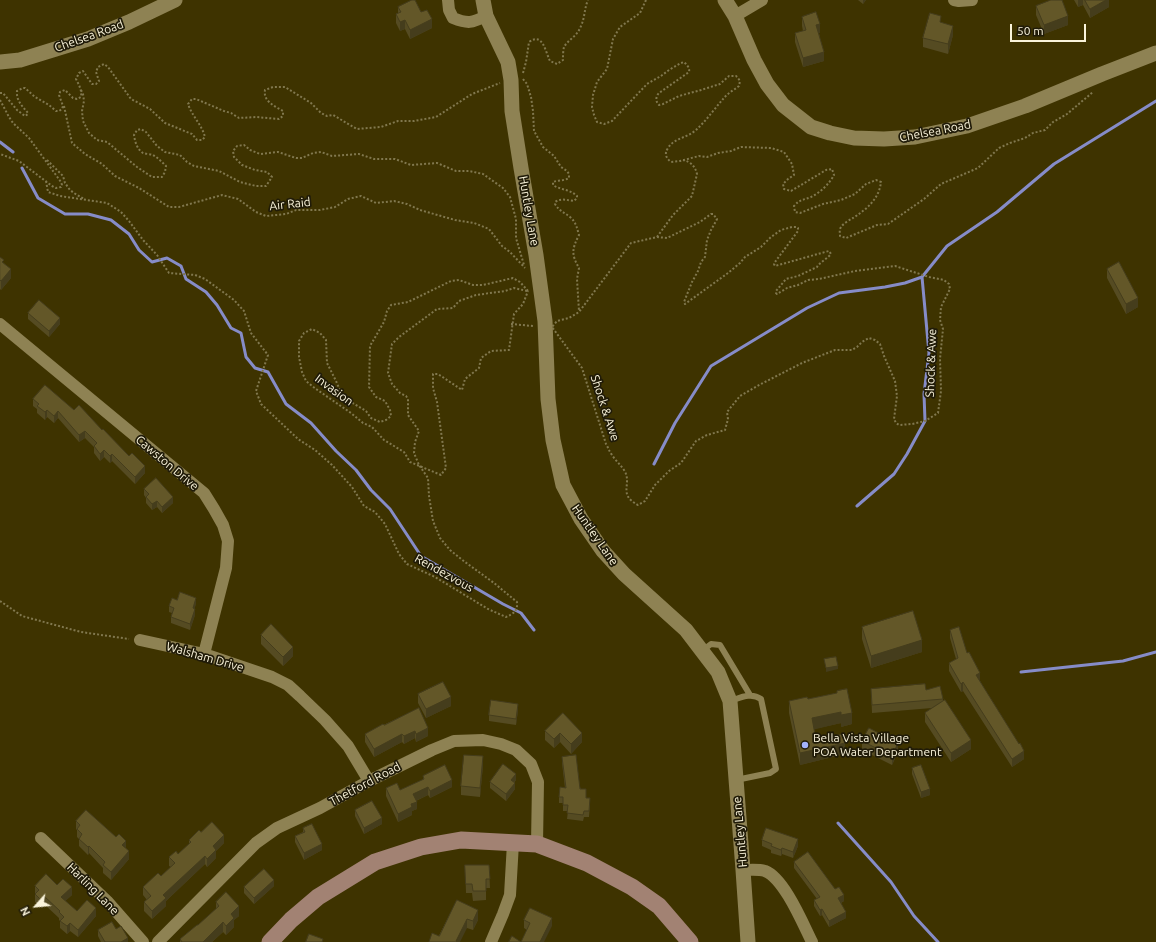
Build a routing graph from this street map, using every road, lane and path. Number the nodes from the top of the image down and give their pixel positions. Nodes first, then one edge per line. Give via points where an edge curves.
1 (175, 0) edge
2 (448, 0) edge
3 (483, 0) edge
4 (588, 0) edge
5 (646, 0) edge
6 (724, 0) edge
7 (762, 0) edge
8 (954, 0) edge
9 (972, 0) edge
10 (486, 16) junction
11 (735, 16) junction
12 (1156, 53) edge
13 (0, 62) edge
14 (501, 83) dead end
15 (81, 90) junction
16 (1095, 90) dead end
17 (0, 93) edge
18 (0, 100) edge
19 (63, 106) junction
20 (0, 154) edge
21 (44, 158) junction
22 (680, 161) junction
23 (46, 181) junction
24 (85, 200) junction
25 (657, 237) junction
26 (527, 284) dead end
27 (528, 291) junction
28 (579, 312) junction
29 (0, 324) edge
30 (512, 324) junction
31 (540, 327) dead end
32 (419, 465) junction
33 (0, 601) edge
34 (140, 640) joint
35 (702, 651) junction
36 (204, 654) junction
37 (750, 695) junction
38 (730, 701) junction
39 (736, 780) junction
40 (369, 781) junction
41 (41, 838) dead end
42 (513, 843) junction
43 (537, 844) junction
44 (743, 870) junction
45 (143, 942) edge
46 (158, 942) edge
47 (270, 942) edge
48 (491, 942) edge
49 (690, 942) edge
50 (748, 942) edge
51 (812, 942) edge

1 - 13 street, Chelsea Road via 88,39 20,60
2 - 10 street via 453,18 464,22
3 - 10 street, Huntley Lane
4 - 28 path via 580,28 565,45 563,60 557,64 550,61 542,42 538,39 532,40 529,42 526,62 520,76 527,84 531,97 534,131 543,147 569,174 569,178 553,182 553,185 577,196 574,201 558,200 555,204 561,212 570,216 579,235 573,254 579,268
5 - 22 path via 640,14 620,27 613,39 607,69 597,82 592,107 597,122 604,124 612,121 647,84 684,62 689,72 656,96 659,104 720,84 729,76 736,76 740,81 739,86 726,96 696,130 687,137 676,140 667,149 666,155 670,162
6 - 11 street, Chelsea Road
7 - 11 street
8 - 9 street
10 - 35 street, Huntley Lane via 508,62 511,80 512,111 545,321 548,399 553,440 563,485 581,519 603,550 624,574 686,630
11 - 12 street, Chelsea Road via 754,60 767,84 783,105 811,127 854,138 884,140 915,137 967,126 1025,106
14 - 15 path via 472,94 436,117 357,129 333,115 321,113 311,103 285,87 265,90 264,95 283,111 283,116 279,119 239,118 196,99 188,104 204,132 205,137 202,140 197,140 192,134 165,123 150,109 131,98 104,64 98,67 96,72 99,81 96,84 90,83 83,71 79,73 76,79
15 - 19 path via 81,97 77,99 65,90 60,92
15 - 19 path, Air Raid via 84,94 83,121 89,133 97,140 107,142 152,177 162,177 166,172 166,166 162,161 138,148 134,135 137,130 146,132 165,152 180,155 194,166 219,171 240,182 256,186 266,186 272,177 267,172 242,165 234,157 233,151 237,146 244,145 260,154 278,152 296,158 321,152 332,156 359,154 374,159 395,159 411,165 437,163 456,171 483,174 503,188 510,197 516,219 516,238 525,268 489,229 394,201 376,204 361,196 348,199 335,207 296,210 266,216 238,199 222,195 179,207 168,207 115,176 72,143
16 - 22 path via 1045,130 999,148 978,168 941,184 888,224 877,225 846,238 840,236 841,227 872,203 880,190 881,182 876,180 866,184 855,194 800,213 795,212 794,206 798,201 812,196 831,182 834,175 832,169 791,191 784,189 783,184 794,175 792,164 784,152 771,148 741,147 707,157 699,156
17 - 19 path via 3,93 25,116 28,113 17,96 20,88 25,88 56,111 60,111
18 - 21 path via 13,123 29,138
20 - 23 path via 19,161
21 - 23 path via 62,185 56,188
21 - 24 path, Rendezvous via 63,176 70,190
22 - 25 path via 688,161 695,166 697,174 692,196 673,215
23 - 24 path, Rendezvous via 48,192
24 - 32 path, Rendezvous via 107,203 121,212 169,272 195,275 205,279 234,300 244,311 252,333 268,355 256,390 261,404 298,440 315,450 332,465 352,487 364,506 375,512 385,524 399,554 407,564 506,617 514,614 518,607 517,602 450,550 440,538 433,521 428,478
25 - 28 path via 631,243
25 - 28 path, Shock & Awe via 667,238 711,214 716,217 707,240 705,257 692,282 685,304 771,237 781,230 792,227 798,228 798,232 774,262 775,266 829,251 831,254 817,267 786,279 776,291 777,294 808,280 895,266 944,280 949,284 950,290 941,307 940,320 944,329 938,413 925,421 899,425 896,423 895,381 880,344 869,338 852,350 835,350 802,363 740,396 727,412 725,430 696,441 681,463 655,485 645,501 638,504 630,501 626,490 627,477 606,444 582,368 552,327 557,321
26 - 27 path
27 - 30 path via 523,304 514,314
27 - 32 path, Rendezvous via 514,288 476,294 459,301 453,308 437,309 392,344 388,373 392,384 406,396 408,415 419,431 414,453
27 - 32 path, Invasion via 513,278 473,286 459,280 444,284 408,302 391,305 370,346 370,387 376,397 385,401 391,416 380,422 342,395 327,364 326,340 312,329 304,333 299,341 299,358 306,381 372,427 384,440 404,452 410,462
29 - 36 street, Cawston Drive via 204,493 214,509 228,541 226,568
30 - 31 path
30 - 32 path via 509,350 491,351 481,358 479,368 465,379 462,390 438,374 433,374 432,388 437,402 446,468 441,475
33 - 34 path via 29,618 81,632
34 - 36 street, Walsham Drive
35 - 37 lane via 711,644 720,645
35 - 38 street, Huntley Lane via 718,672
36 - 40 street, Walsham Drive via 288,685 348,746
37 - 38 lane
37 - 39 lane via 761,699 776,769 770,773
38 - 39 street, Huntley Lane
39 - 44 street, Huntley Lane
40 - 43 street, Thetford Road via 454,741 483,740 501,744 516,750 531,764 538,782
40 - 46 street, Thetford Road via 277,828 256,843
41 - 45 street, Harling Lane via 107,901
42 - 43 main road
42 - 47 main road via 461,840 421,847 375,862 318,897
42 - 48 street via 510,895
43 - 49 main road via 587,863 632,887 659,906
44 - 50 street, Huntley Lane
44 - 51 street via 766,871 781,885

